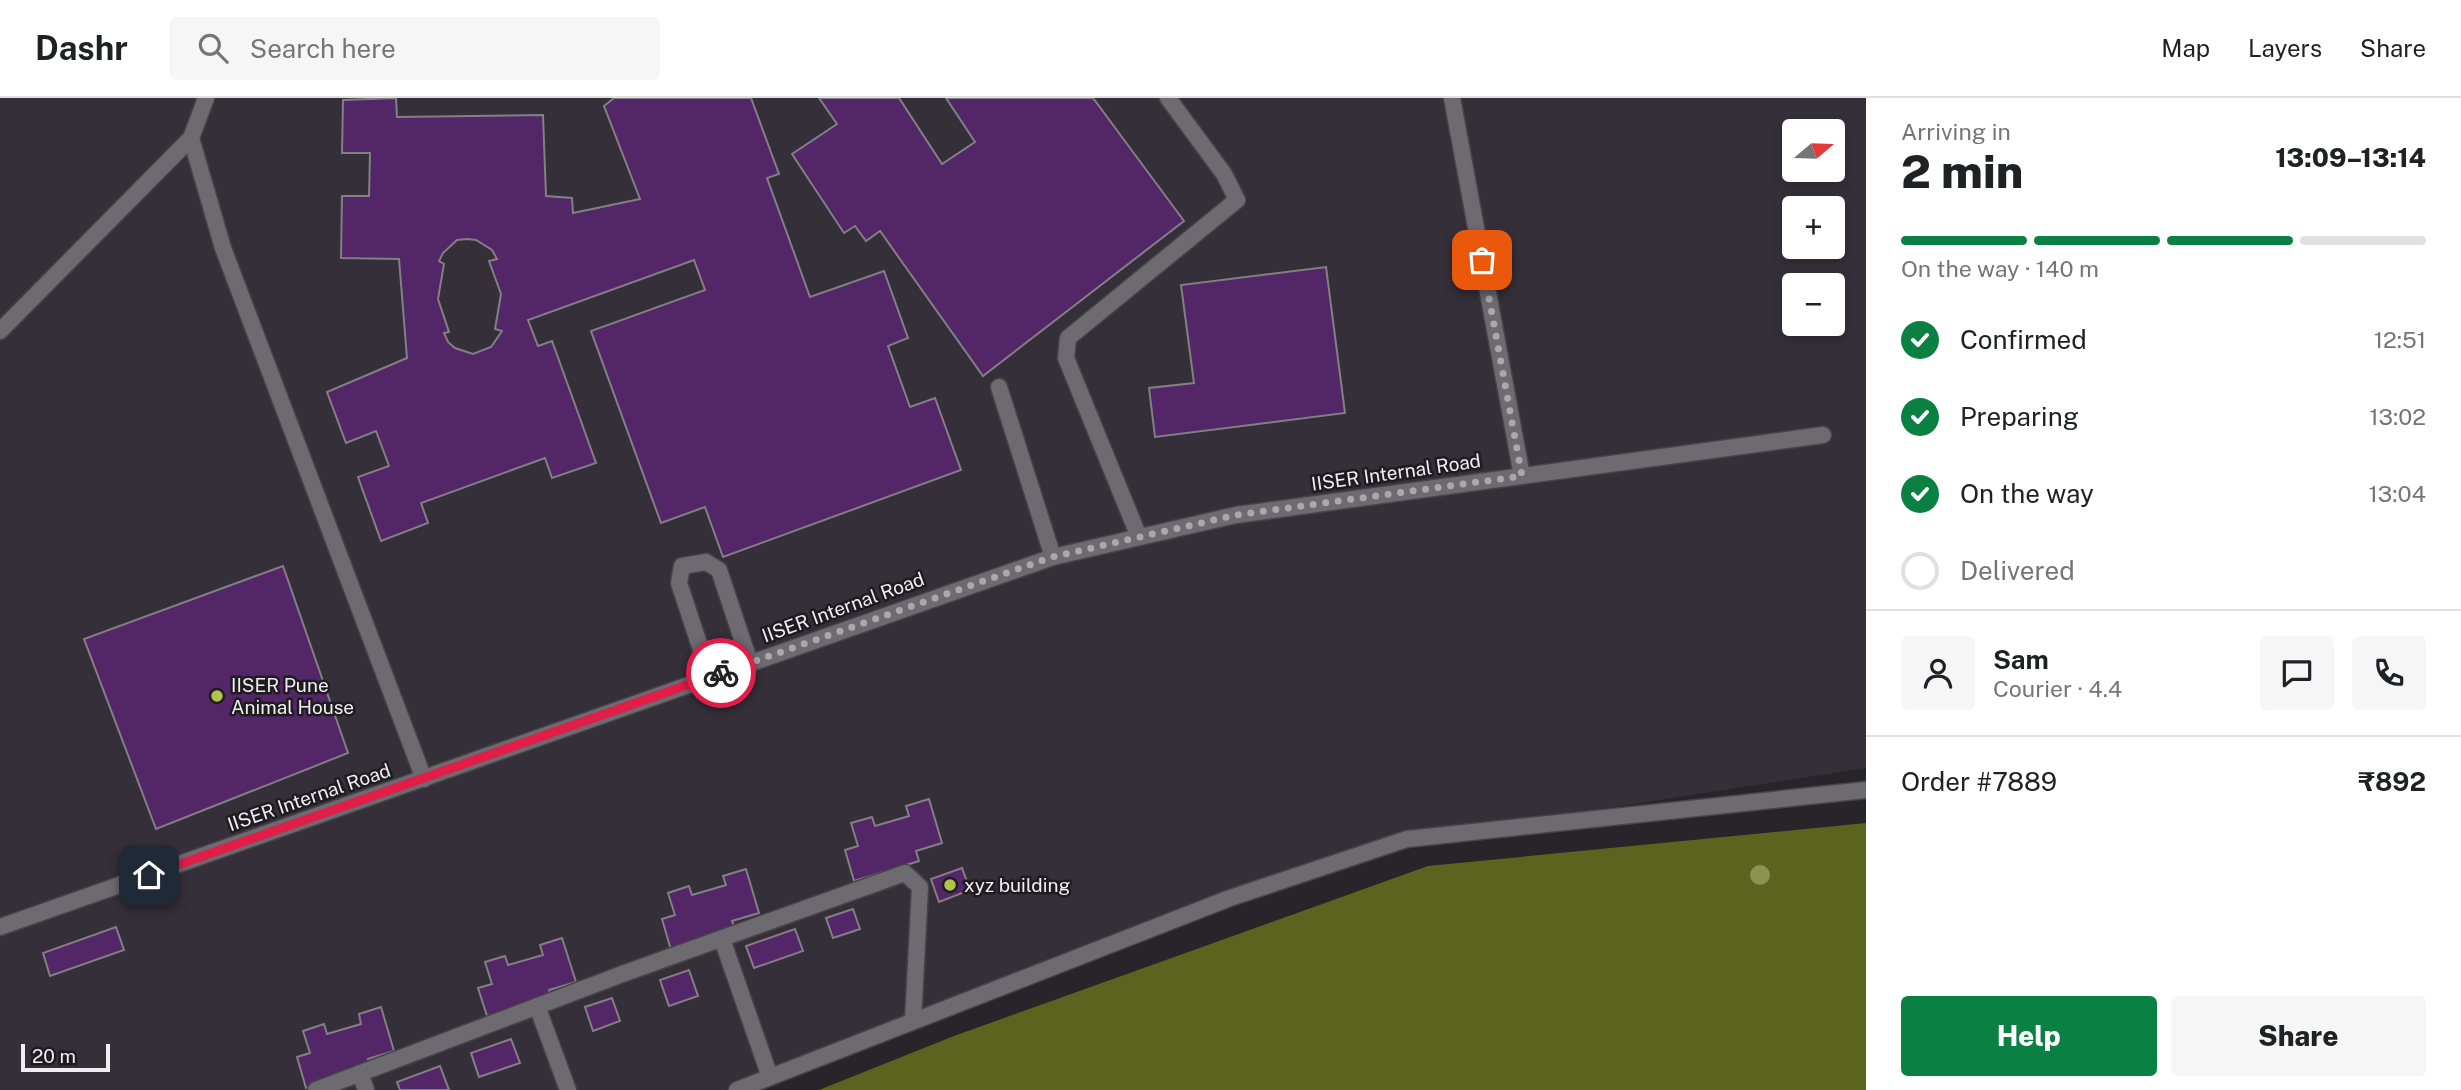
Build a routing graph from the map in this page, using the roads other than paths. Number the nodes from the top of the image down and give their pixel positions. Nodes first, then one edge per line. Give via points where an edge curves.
1 (206, 98) edge
2 (1168, 98) edge
3 (1452, 98) edge
4 (191, 138) junction
5 (0, 331) edge
6 (999, 387) dead end
7 (1823, 435) dead end
8 (1522, 476) junction
9 (1139, 537) junction
10 (1052, 557) junction
11 (750, 663) junction
12 (710, 677) junction
13 (424, 779) junction
14 (1866, 790) edge
15 (0, 927) edge
16 (722, 939) junction
17 (537, 1006) junction
18 (913, 1021) junction
19 (360, 1073) junction
20 (771, 1077) junction
21 (316, 1090) edge
22 (366, 1090) edge
23 (568, 1090) edge
24 (737, 1090) edge

1 - 4 lane
2 - 9 lane via 1224,174 1237,200 1068,338 1066,358
3 - 8 lane
4 - 5 lane
4 - 13 lane via 223,248
6 - 10 lane
7 - 8 lane, IISER Internal Road
8 - 9 lane, IISER Internal Road via 1236,515
9 - 10 lane, IISER Internal Road
10 - 11 lane, IISER Internal Road
11 - 12 lane, IISER Internal Road
11 - 12 lane via 719,570 706,562 682,566 679,583
12 - 13 lane, IISER Internal Road
13 - 15 lane, IISER Internal Road
14 - 18 lane via 1407,839 1230,898
16 - 17 lane
16 - 18 lane via 905,873 920,887
16 - 20 lane
17 - 19 lane
17 - 23 lane
18 - 20 lane
19 - 21 lane
19 - 22 lane
20 - 24 lane

